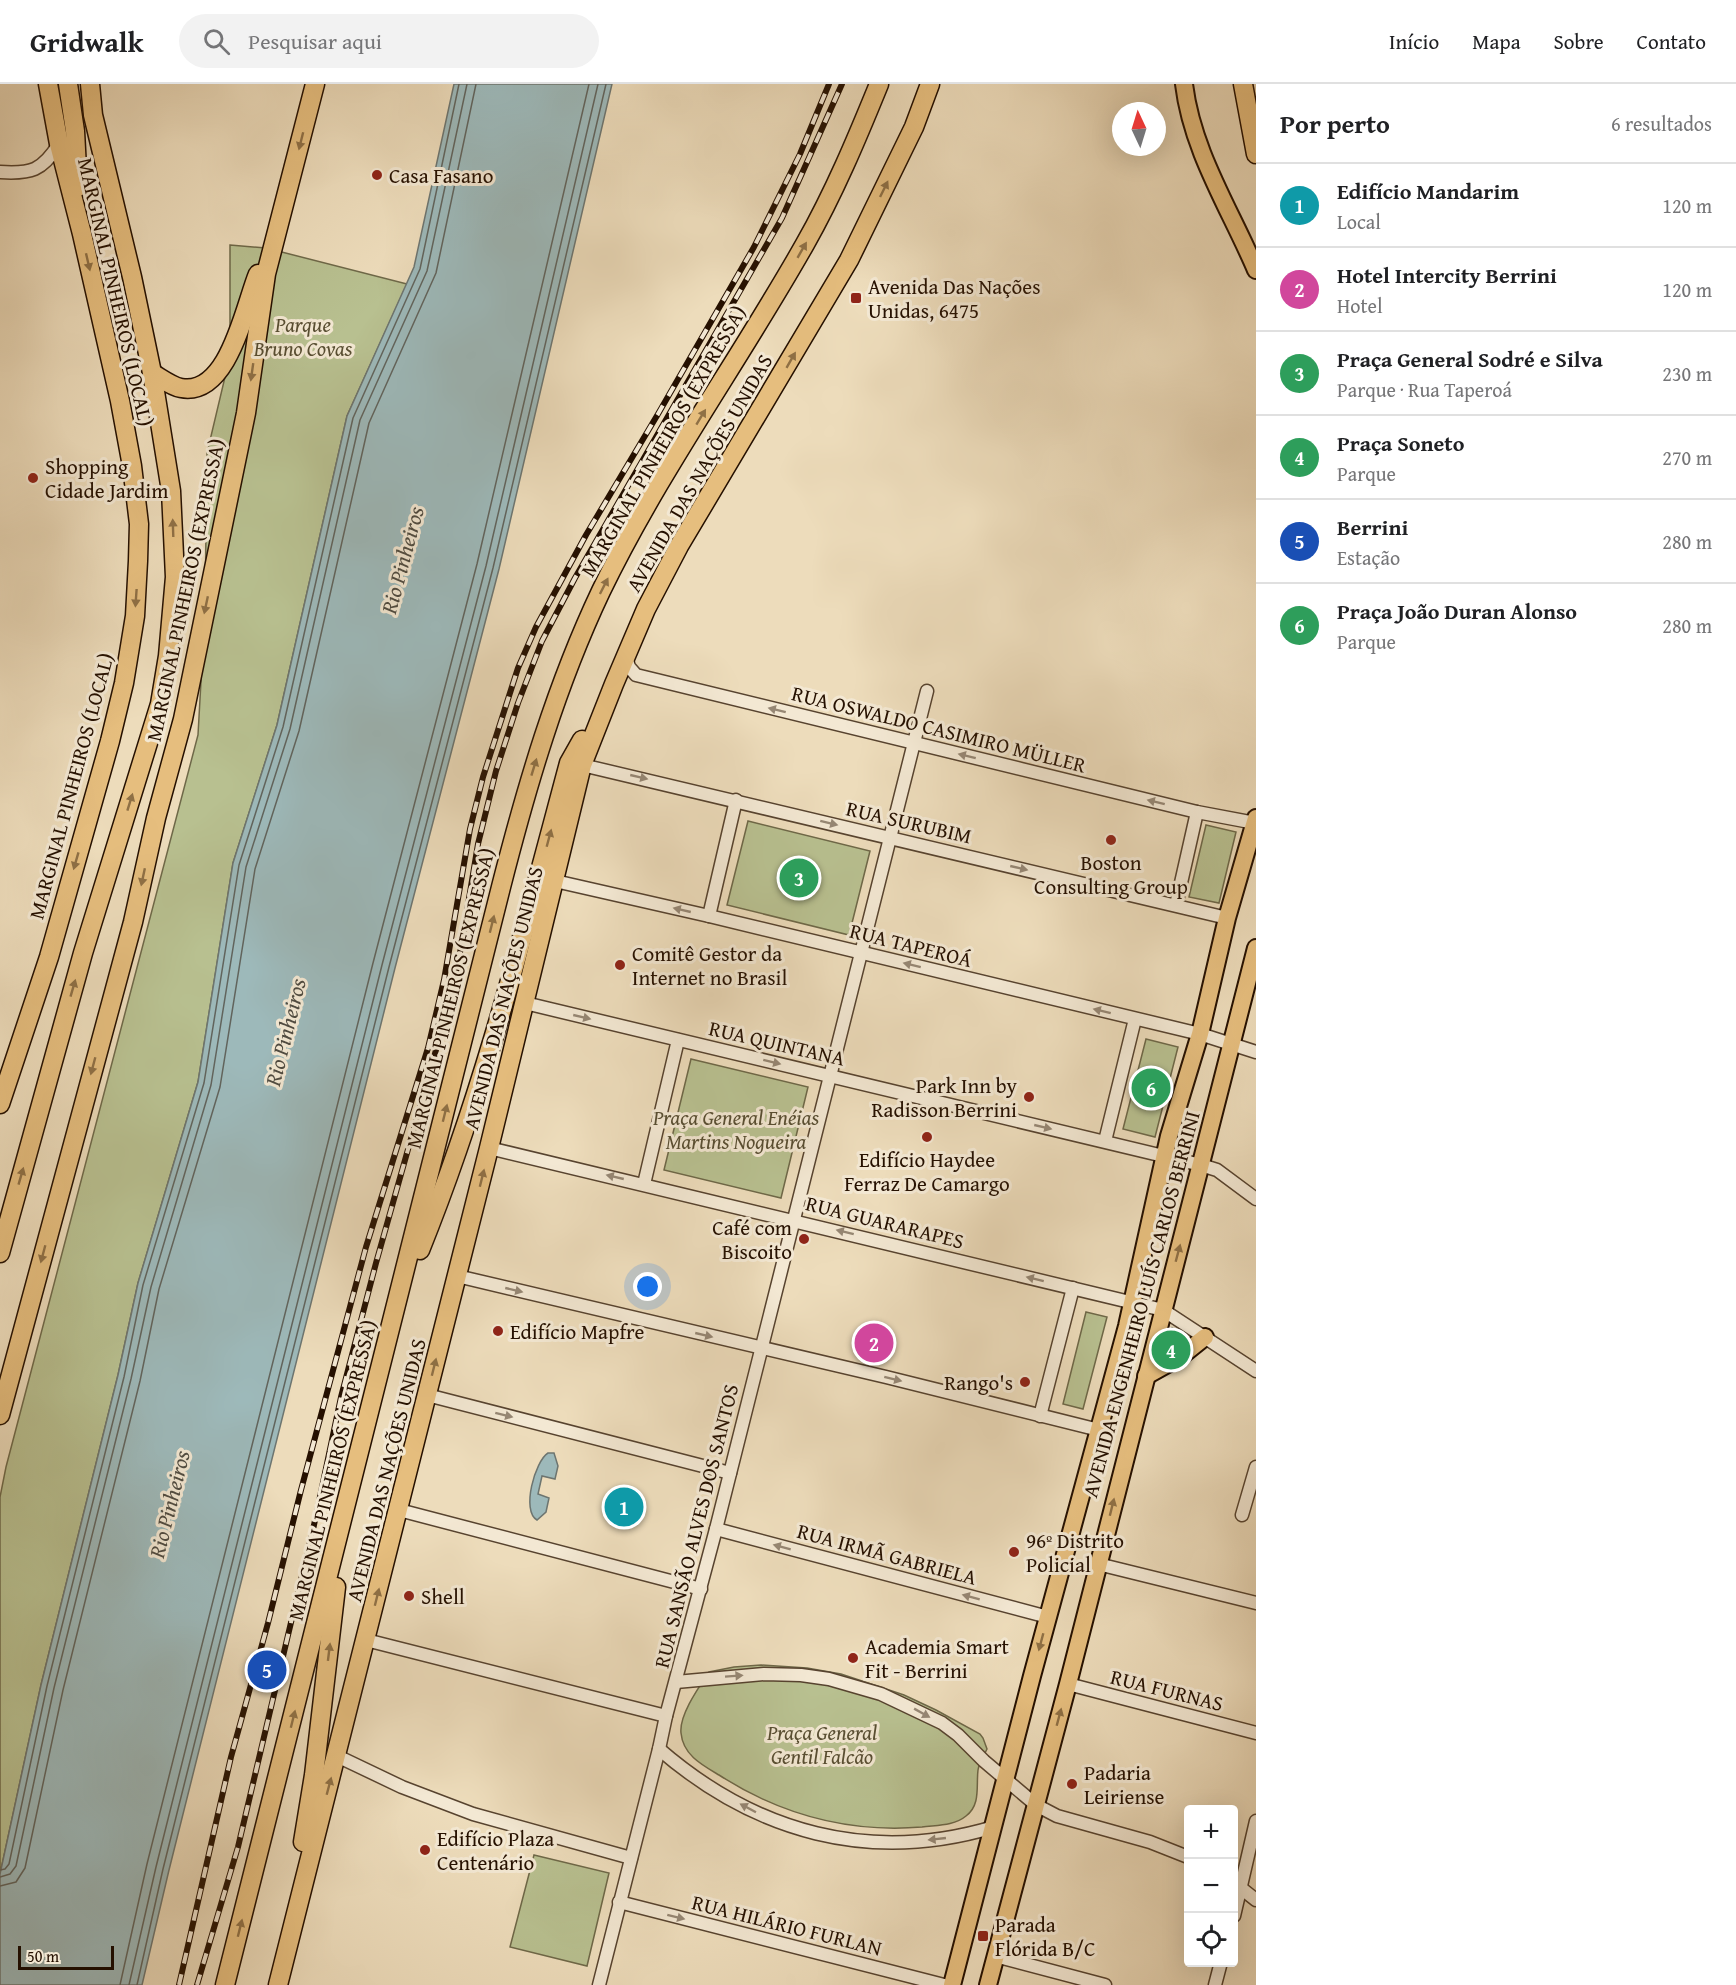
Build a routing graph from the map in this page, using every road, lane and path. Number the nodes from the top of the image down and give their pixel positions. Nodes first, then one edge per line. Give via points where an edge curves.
1 (48, 84) edge
2 (68, 84) edge
3 (90, 84) edge
4 (315, 84) edge
5 (879, 84) edge
6 (930, 84) edge
7 (939, 84) edge
8 (1184, 84) edge
9 (1243, 84) edge
10 (914, 127) junction
11 (59, 144) junction
12 (1256, 154) edge
13 (0, 172) edge
14 (278, 227) junction
15 (81, 228) junction
16 (1256, 270) edge
17 (152, 374) junction
18 (626, 657) junction
19 (614, 684) junction
20 (927, 691) dead end
21 (914, 743) junction
22 (582, 765) junction
23 (736, 800) junction
24 (1197, 812) junction
25 (1255, 820) edge
26 (891, 838) junction
27 (555, 881) junction
28 (1176, 905) junction
29 (709, 916) junction
30 (1227, 918) junction
31 (1256, 948) edge
32 (861, 953) junction
33 (525, 1004) junction
34 (1136, 1019) junction
35 (1200, 1034) junction
36 (678, 1040) junction
37 (1233, 1044) junction
38 (1256, 1052) edge
39 (830, 1076) junction
40 (0, 1104) edge
41 (1105, 1141) junction
42 (489, 1148) junction
43 (1164, 1155) junction
44 (1201, 1165) junction
45 (644, 1184) junction
46 (1256, 1199) edge
47 (794, 1220) junction
48 (0, 1253) edge
49 (457, 1276) junction
50 (1073, 1288) junction
51 (1133, 1302) junction
52 (1163, 1310) junction
53 (395, 1313) junction
54 (1205, 1336) junction
55 (762, 1349) junction
56 (1256, 1371) edge
57 (1146, 1376) junction
58 (428, 1395) junction
59 (0, 1415) edge
60 (1040, 1416) junction
61 (1099, 1430) junction
62 (1256, 1467) edge
63 (730, 1473) junction
64 (399, 1510) junction
65 (1242, 1515) dead end
66 (342, 1527) junction
67 (716, 1529) junction
68 (1098, 1564) junction
69 (701, 1588) junction
70 (1256, 1603) edge
71 (1048, 1617) junction
72 (366, 1640) junction
73 (676, 1682) junction
74 (1068, 1684) junction
75 (666, 1716) junction
76 (1256, 1732) edge
77 (659, 1749) junction
78 (337, 1756) junction
79 (1006, 1778) junction
80 (1036, 1805) junction
81 (1256, 1821) edge
82 (994, 1827) junction
83 (1184, 1855) edge
84 (631, 1858) junction
85 (1238, 1883) edge
86 (1238, 1887) edge
87 (1256, 1900) edge
88 (619, 1902) junction
89 (295, 1918) junction
90 (995, 1956) junction
91 (1220, 1967) edge
92 (225, 1985) edge
93 (278, 1985) edge
94 (599, 1985) edge
95 (944, 1985) edge
96 (952, 1985) edge
97 (988, 1985) edge
98 (1105, 1985) edge
99 (1215, 1985) edge

1 - 11 highway, MARGINAL PINHEIROS (LOCAL)
2 - 15 highway
3 - 17 highway via 93,115
4 -> 14 highway, MARGINAL PINHEIROS (EXPRESSA)
53 -> 5 highway, MARGINAL PINHEIROS (EXPRESSA) via 524,797 574,654 602,590 653,496 806,242
6 - 10 highway, AVENIDA DAS NAÇÕES UNIDAS
7 - 10 highway
8 - 16 main road via 1193,129 1208,169
9 - 12 highway
18 -> 10 highway, AVENIDA DAS NAÇÕES UNIDAS via 679,546 849,260
11 - 13 street via 34,171
11 - 15 highway, MARGINAL PINHEIROS (LOCAL)
14 - 17 highway via 254,283 241,329 213,378 196,388 181,388
14 -> 59 highway, MARGINAL PINHEIROS (EXPRESSA) via 266,274 246,413 183,719 133,922
15 -> 40 highway, MARGINAL PINHEIROS (LOCAL) via 132,466 139,524 135,616 107,752 49,957
48 -> 17 highway via 83,953 162,695 175,577 171,491
18 - 19 highway, AVENIDA DAS NAÇÕES UNIDAS
21 -> 18 street, RUA OSWALDO CASIMIRO MÜLLER via 636,675
19 - 22 highway, AVENIDA DAS NAÇÕES UNIDAS
53 -> 19 highway via 432,1221 484,1070 569,763
20 - 21 street, RUA SANSÃO ALVES DOS SANTOS
24 -> 21 street, RUA OSWALDO CASIMIRO MÜLLER
21 - 26 street, RUA SANSÃO ALVES DOS SANTOS
22 -> 23 street, RUA SURUBIM
22 - 27 highway, AVENIDA DAS NAÇÕES UNIDAS
23 -> 26 street, RUA SURUBIM
23 - 29 street
24 - 25 street, RUA OSWALDO CASIMIRO MÜLLER
24 - 28 street
25 - 30 main road, AVENIDA ENGENHEIRO LUÍS CARLOS BERRINI
26 -> 28 street, RUA SURUBIM
26 - 32 street, RUA SANSÃO ALVES DOS SANTOS
29 -> 27 street, RUA TAPEROÁ
27 - 33 highway, AVENIDA DAS NAÇÕES UNIDAS
28 - 30 street, RUA SURUBIM
29 - 32 street, RUA TAPEROÁ
30 - 35 main road, AVENIDA ENGENHEIRO LUÍS CARLOS BERRINI
31 - 37 main road, AVENIDA ENGENHEIRO LUÍS CARLOS BERRINI
34 -> 32 street, RUA TAPEROÁ
32 - 39 street, RUA SANSÃO ALVES DOS SANTOS
33 -> 36 street, RUA QUINTANA
33 - 42 highway, AVENIDA DAS NAÇÕES UNIDAS
34 - 35 street, RUA TAPEROÁ
34 - 41 street
35 - 37 street, RUA TAPEROÁ
35 - 43 main road, AVENIDA ENGENHEIRO LUÍS CARLOS BERRINI
36 -> 39 street, RUA QUINTANA
36 - 45 street
37 - 38 street, RUA TAPEROÁ
37 - 44 main road, AVENIDA ENGENHEIRO LUÍS CARLOS BERRINI
39 -> 41 street, RUA QUINTANA
39 - 47 street, RUA SANSÃO ALVES DOS SANTOS
41 - 43 street, RUA QUINTANA
45 -> 42 street, RUA GUARARAPES
49 -> 42 highway, AVENIDA DAS NAÇÕES UNIDAS
43 - 44 street, RUA QUINTANA
43 - 51 main road, AVENIDA ENGENHEIRO LUÍS CARLOS BERRINI
44 - 46 street, RUA QUINTANA via 1217,1170
52 -> 44 main road, AVENIDA ENGENHEIRO LUÍS CARLOS BERRINI
45 - 47 street, RUA GUARARAPES
50 -> 47 street, RUA GUARARAPES
47 - 55 street, RUA SANSÃO ALVES DOS SANTOS
49 -> 55 street
58 -> 49 highway, AVENIDA DAS NAÇÕES UNIDAS
50 - 51 street, RUA GUARARAPES
50 - 60 street
51 - 52 street, RUA GUARARAPES
51 - 61 main road, AVENIDA ENGENHEIRO LUÍS CARLOS BERRINI
52 - 54 street, RUA GUARARAPES
52 - 57 main road, AVENIDA ENGENHEIRO LUÍS CARLOS BERRINI
53 - 66 highway, MARGINAL PINHEIROS (EXPRESSA)
54 - 56 street, RUA GUARARAPES
54 - 57 main road
55 -> 60 street
55 - 63 street, RUA SANSÃO ALVES DOS SANTOS
68 -> 57 main road, AVENIDA ENGENHEIRO LUÍS CARLOS BERRINI
58 -> 63 street
58 - 64 highway, AVENIDA DAS NAÇÕES UNIDAS
60 - 61 street
61 - 71 main road, AVENIDA ENGENHEIRO LUÍS CARLOS BERRINI
62 - 65 street
63 - 67 street, RUA SANSÃO ALVES DOS SANTOS
64 - 69 street
72 -> 64 highway, AVENIDA DAS NAÇÕES UNIDAS
89 -> 66 highway
92 -> 66 highway, MARGINAL PINHEIROS (EXPRESSA)
67 - 69 street, RUA SANSÃO ALVES DOS SANTOS
71 -> 67 street, RUA IRMÃ GABRIELA
68 - 70 street
68 - 74 main road, AVENIDA ENGENHEIRO LUÍS CARLOS BERRINI
69 - 73 street, RUA SANSÃO ALVES DOS SANTOS
71 -> 79 main road, AVENIDA ENGENHEIRO LUÍS CARLOS BERRINI
72 - 75 street
72 - 78 highway, AVENIDA DAS NAÇÕES UNIDAS
73 - 75 street, RUA SANSÃO ALVES DOS SANTOS
73 -> 79 street via 801,1675 857,1686 903,1703 942,1724
74 - 76 street, RUA FURNAS
80 -> 74 main road, AVENIDA ENGENHEIRO LUÍS CARLOS BERRINI
75 - 77 street, RUA SANSÃO ALVES DOS SANTOS
82 -> 77 street via 959,1837 917,1841 835,1838 756,1813 682,1768
77 - 84 street, RUA SANSÃO ALVES DOS SANTOS
78 - 84 street via 402,1787 473,1814
89 -> 78 highway, AVENIDA DAS NAÇÕES UNIDAS
79 - 80 street
79 - 82 main road, AVENIDA ENGENHEIRO LUÍS CARLOS BERRINI
80 - 83 street via 1057,1816
80 - 90 main road, AVENIDA ENGENHEIRO LUÍS CARLOS BERRINI
81 - 85 street
82 - 96 main road, AVENIDA ENGENHEIRO LUÍS CARLOS BERRINI
84 - 88 street, RUA SANSÃO ALVES DOS SANTOS
86 - 87 street
88 - 94 street, RUA SANSÃO ALVES DOS SANTOS
88 -> 95 street, RUA HILÁRIO FURLAN
89 - 93 highway, AVENIDA DAS NAÇÕES UNIDAS
90 - 97 main road, AVENIDA ENGENHEIRO LUÍS CARLOS BERRINI
90 - 98 street
91 - 99 street

